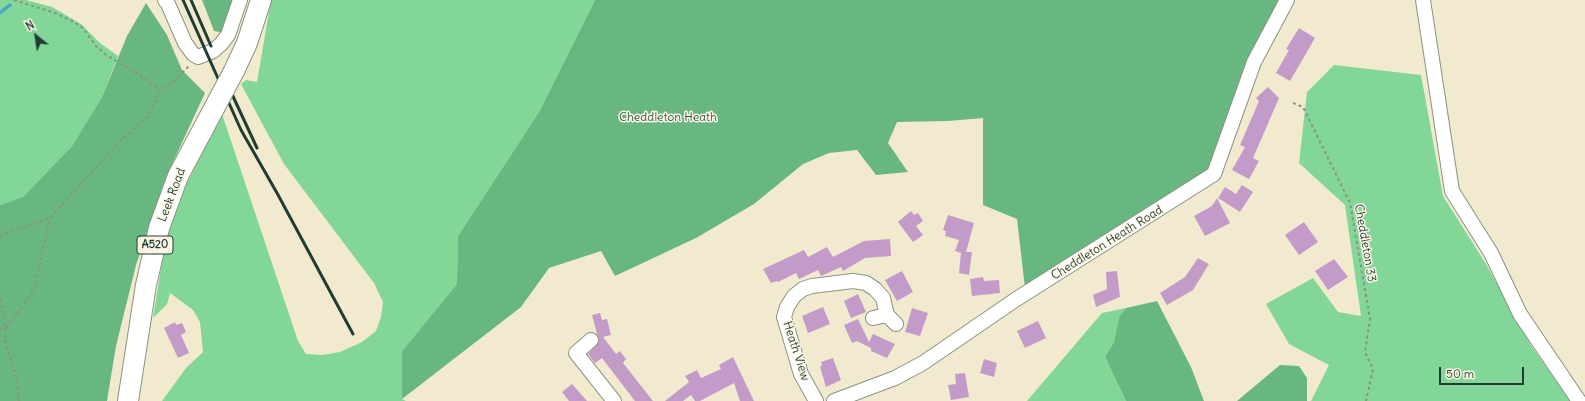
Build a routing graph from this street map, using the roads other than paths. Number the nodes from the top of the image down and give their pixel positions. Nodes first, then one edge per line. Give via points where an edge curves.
1 (165, 0) edge
2 (240, 0) edge
3 (1287, 0) edge
4 (1422, 0) edge
5 (261, 2) edge
6 (873, 318) dead end
7 (591, 340) dead end
8 (128, 401) edge
9 (614, 401) edge
10 (816, 401) edge
11 (834, 401) edge
12 (1579, 401) edge

1 - 2 street via 185,43 198,57 213,51 228,35
3 - 11 street, Cheddleton Heath Road via 1260,47 1214,174 1015,300 922,363 895,378
4 - 12 street via 1452,191 1491,253 1520,314
5 - 8 highway, Leek Road / A520, bridge via 247,43 178,176 159,228 146,285
6 - 10 street, Heath View via 892,319 883,298 875,289 866,283 853,281 803,289 787,306 784,317 802,374
7 - 9 street via 576,353

